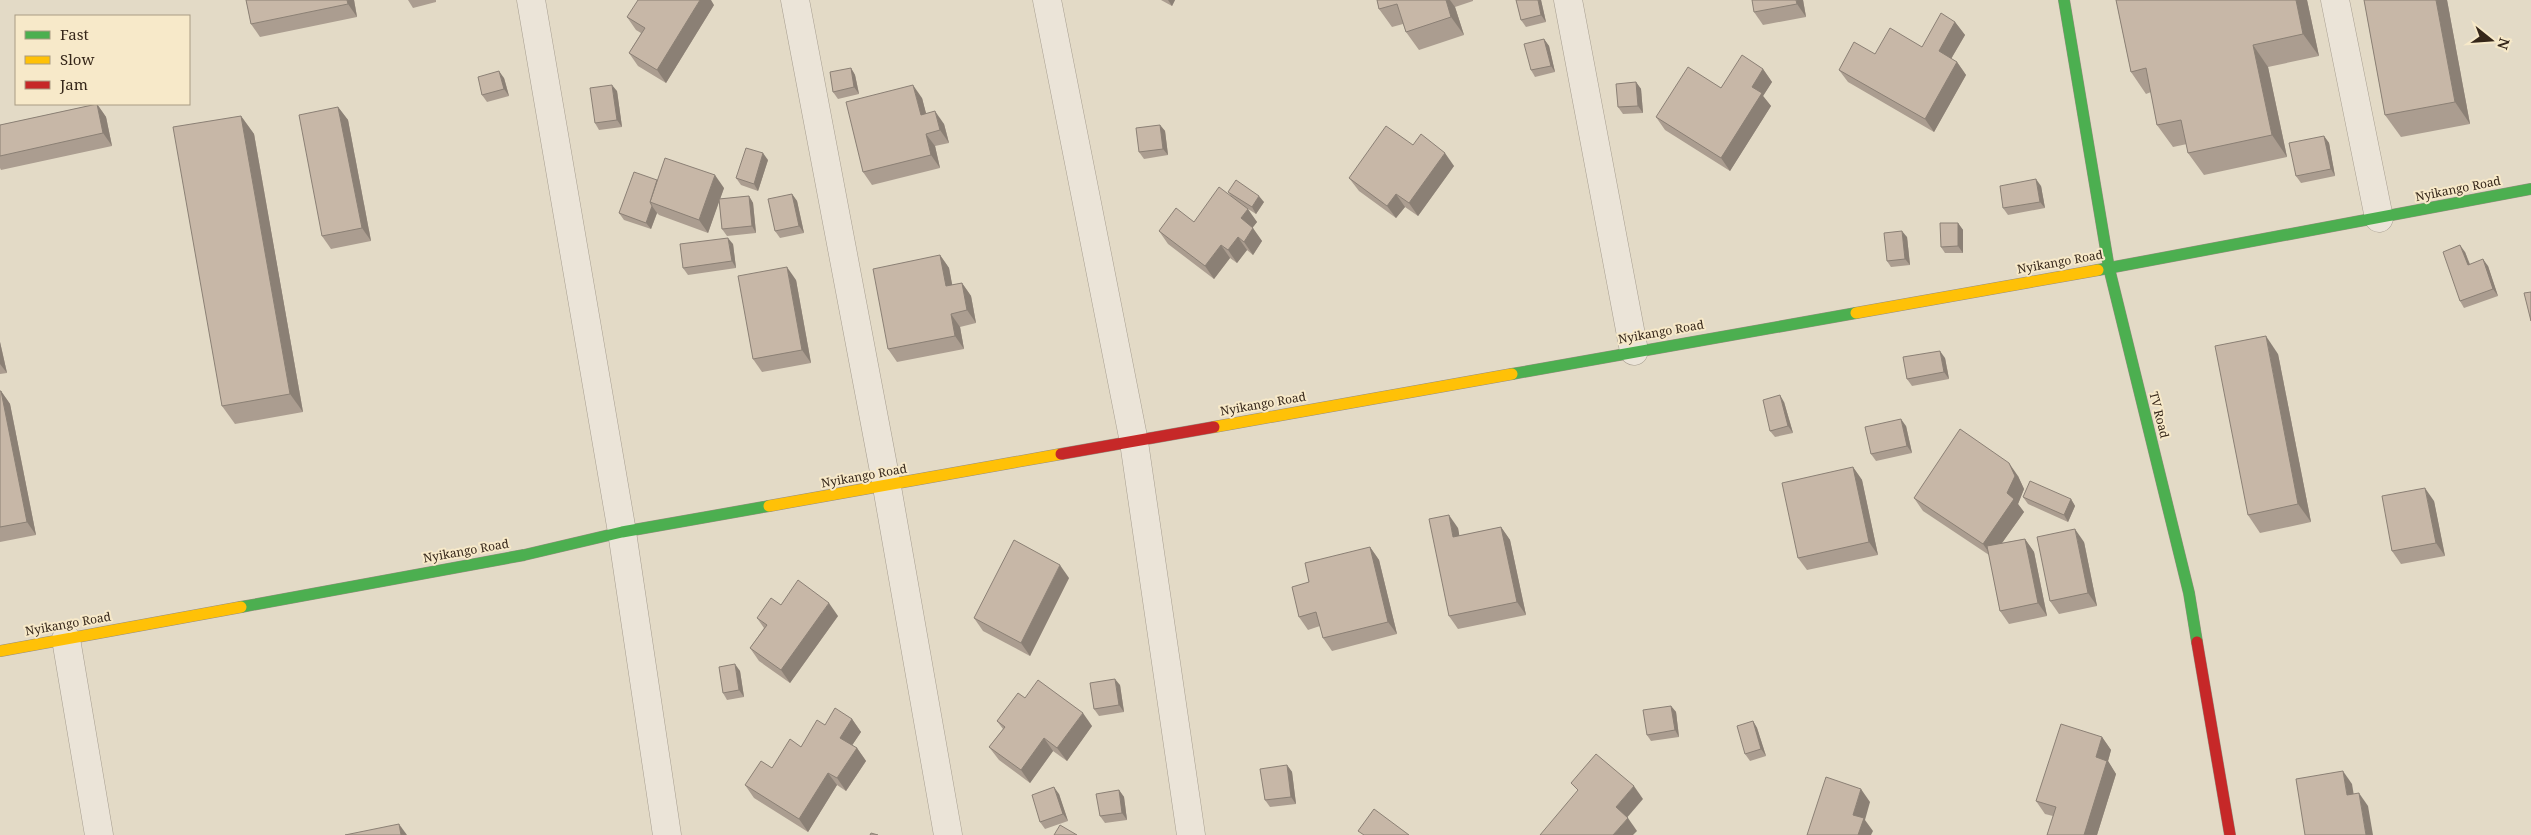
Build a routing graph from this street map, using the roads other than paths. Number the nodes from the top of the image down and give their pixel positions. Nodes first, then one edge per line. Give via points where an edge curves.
1 (531, 0) edge
2 (796, 0) edge
3 (1047, 0) edge
4 (1568, 0) edge
5 (2064, 0) edge
6 (2336, 0) edge
7 (2531, 189) edge
8 (2379, 218) junction
9 (2109, 268) junction
10 (1634, 351) junction
11 (1134, 442) junction
12 (887, 487) junction
13 (622, 532) junction
14 (66, 639) junction
15 (0, 651) edge
16 (100, 835) edge
17 (667, 835) edge
18 (948, 835) edge
19 (1191, 835) edge
20 (2230, 835) edge

1 - 13 street
2 - 12 street
3 - 11 street
4 - 10 street
5 - 9 street, TV Road
6 - 8 street
7 - 8 street, Nyikango Road
8 - 9 street, Nyikango Road
9 - 10 street, Nyikango Road
9 - 20 street, TV Road via 2189,593
10 - 11 street, Nyikango Road
11 - 12 street, Nyikango Road
11 - 19 street
12 - 13 street, Nyikango Road
12 - 18 street
13 - 14 street, Nyikango Road via 514,556
13 - 17 street
14 - 15 street, Nyikango Road
14 - 16 street

